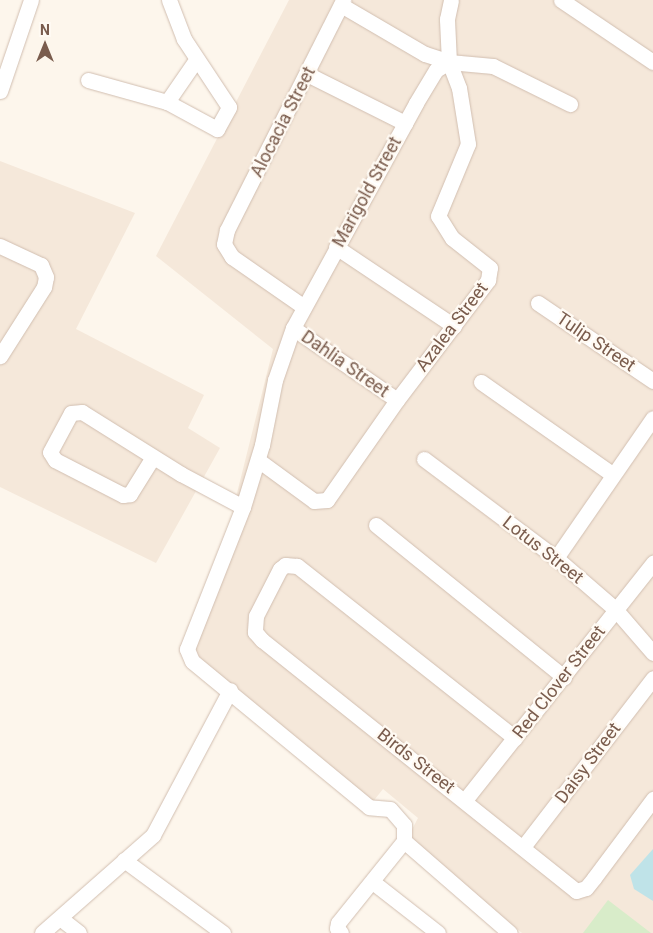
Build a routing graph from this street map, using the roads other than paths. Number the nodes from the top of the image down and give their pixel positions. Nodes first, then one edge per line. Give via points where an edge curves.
1 (31, 0) edge
2 (169, 0) edge
3 (452, 0) edge
4 (561, 0) edge
5 (342, 2) edge
6 (196, 60) junction
7 (449, 62) junction
8 (653, 62) edge
9 (308, 74) junction
10 (88, 80) dead end
11 (0, 91) edge
12 (167, 102) junction
13 (570, 104) dead end
14 (405, 123) junction
15 (0, 246) edge
16 (336, 248) junction
17 (538, 303) dead end
18 (304, 307) junction
19 (454, 326) junction
20 (294, 328) junction
21 (1, 354) edge
22 (653, 381) edge
23 (481, 382) dead end
24 (397, 400) junction
25 (653, 418) edge
26 (154, 457) junction
27 (424, 459) dead end
28 (258, 460) junction
29 (612, 474) junction
30 (243, 507) junction
31 (376, 524) dead end
32 (556, 558) junction
33 (653, 563) edge
34 (615, 609) junction
35 (653, 653) edge
36 (564, 678) junction
37 (653, 678) edge
38 (230, 690) junction
39 (515, 738) junction
40 (653, 799) edge
41 (465, 800) junction
42 (404, 841) junction
43 (523, 847) junction
44 (124, 860) junction
45 (374, 883) junction
46 (60, 918) junction
47 (42, 933) edge
48 (79, 933) edge
49 (222, 933) edge
50 (341, 933) edge
51 (438, 933) edge
52 (510, 933) edge

1 - 11 street
2 - 6 street
3 - 7 street via 448,19
4 - 8 street
5 - 7 street via 425,54
5 - 9 street, Alocacia Street
6 - 12 street
6 - 12 street via 229,108 217,130
7 - 13 street via 493,66
7 - 14 street, Marigold Street via 431,77
7 - 19 street, Azalea Street via 459,88 468,144 438,216 443,229 491,272
9 - 14 street
9 - 18 street, Alocacia Street via 227,230 224,244 232,257
10 - 12 street
14 - 16 street, Marigold Street
15 - 21 street via 41,264 46,277 44,287
16 - 18 street, Marigold Street
16 - 19 street
17 - 22 street, Tulip Street
18 - 20 street, Marigold Street
19 - 24 street, Azalea Street
20 - 24 street, Dahlia Street
20 - 28 street, Marigold Street via 276,380
23 - 29 street
24 - 28 street, Azalea Street via 333,493 321,502 307,496
25 - 29 street
26 - 26 street via 130,494 123,495 55,460 50,452 75,411 82,412
26 - 30 street
27 - 32 street, Lotus Street
28 - 30 street, Marigold Street
29 - 32 street
30 - 38 street, Marigold Street via 187,649 192,661
31 - 36 street
32 - 34 street, Lotus Street
33 - 34 street, Red Clover Street
34 - 35 street, Lotus Street
34 - 36 street, Red Clover Street
36 - 39 street, Red Clover Street
37 - 43 street, Daisy Street
38 - 42 street, Marigold Street via 369,807 384,807 396,814 404,825
38 - 44 street via 158,828
39 - 41 street, Red Clover Street
39 - 41 street, Birds Street via 297,566 285,565 280,569 256,616 255,632
40 - 43 street, Birds Street via 586,888 576,890
41 - 43 street, Birds Street
42 - 45 street
42 - 52 street
44 - 46 street
44 - 49 street
45 - 50 street via 338,923 336,928
45 - 51 street
46 - 47 street
46 - 48 street

